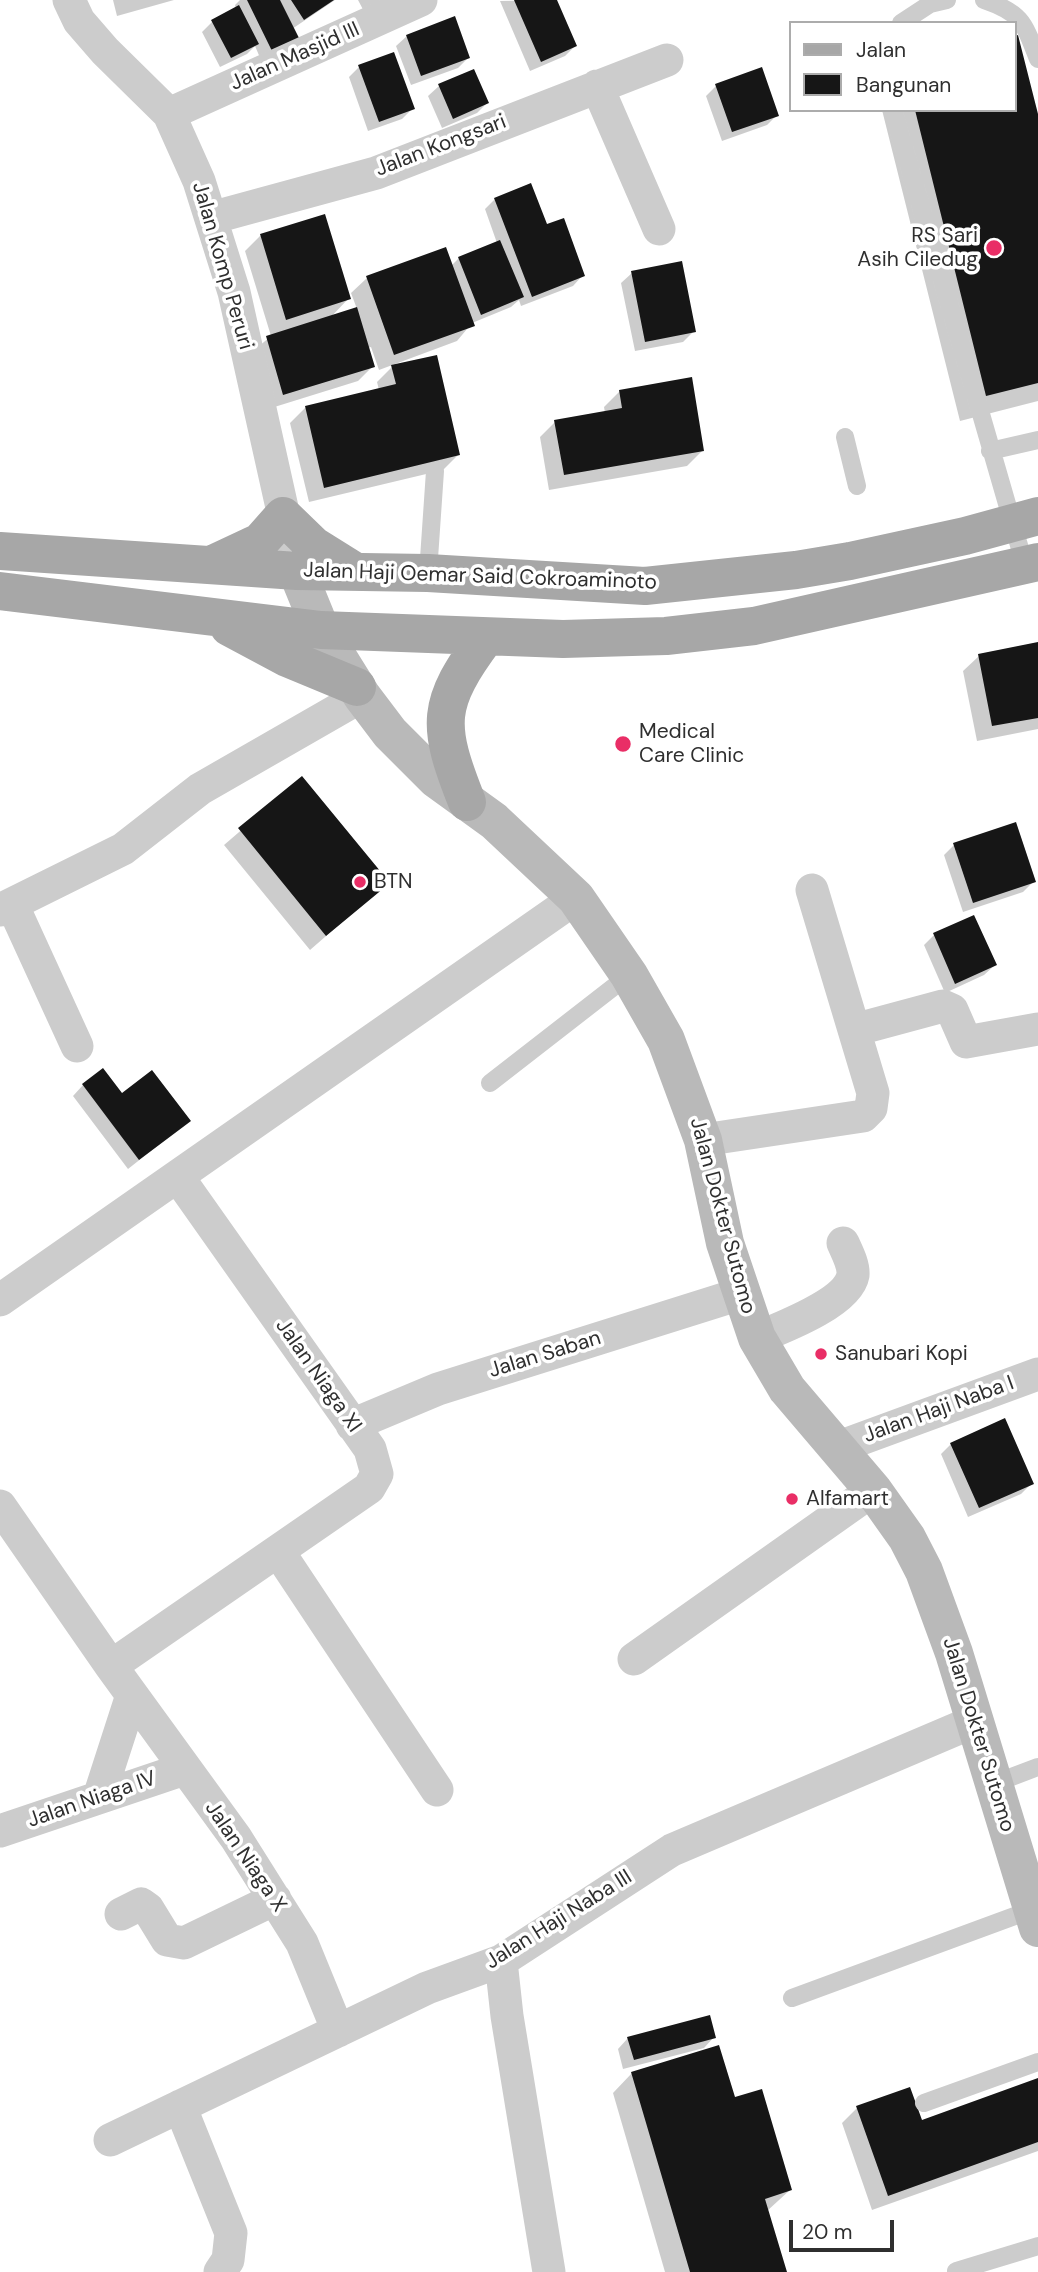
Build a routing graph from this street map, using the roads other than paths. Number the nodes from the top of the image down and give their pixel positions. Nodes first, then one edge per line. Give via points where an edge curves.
1 (69, 0) edge
2 (421, 0) edge
3 (947, 0) edge
4 (984, 0) edge
5 (904, 21) edge
6 (1038, 59) edge
7 (667, 60) dead end
8 (597, 86) junction
9 (894, 112) edge
10 (169, 114) junction
11 (211, 218) junction
12 (659, 229) dead end
13 (845, 437) dead end
14 (1038, 440) edge
15 (990, 451) junction
16 (435, 471) dead end
17 (857, 486) dead end
18 (283, 516) junction
19 (1025, 520) edge
20 (0, 551) edge
21 (1032, 564) edge
22 (212, 565) junction
23 (353, 570) junction
24 (297, 571) junction
25 (428, 573) junction
26 (0, 591) edge
27 (198, 616) junction
28 (321, 630) junction
29 (486, 637) junction
30 (360, 692) junction
31 (467, 802) junction
32 (812, 890) dead end
33 (576, 898) junction
34 (6, 907) edge
35 (629, 975) junction
36 (1038, 1029) edge
37 (854, 1030) junction
38 (77, 1046) dead end
39 (489, 1083) dead end
40 (703, 1140) junction
41 (178, 1177) junction
42 (843, 1243) dead end
43 (740, 1294) junction
44 (0, 1300) edge
45 (757, 1338) junction
46 (1038, 1374) edge
47 (352, 1425) junction
48 (839, 1447) junction
49 (873, 1490) junction
50 (0, 1506) edge
51 (278, 1551) junction
52 (634, 1659) dead end
53 (111, 1666) junction
54 (132, 1695) junction
55 (973, 1722) junction
56 (1038, 1767) edge
57 (184, 1769) junction
58 (993, 1784) junction
59 (437, 1790) dead end
60 (99, 1797) junction
61 (0, 1831) edge
62 (275, 1899) junction
63 (121, 1914) dead end
64 (1035, 1919) edge
65 (500, 1961) junction
66 (792, 1998) dead end
67 (338, 2031) junction
68 (1038, 2062) edge
69 (924, 2103) dead end
70 (180, 2106) junction
71 (110, 2140) dead end
72 (1038, 2246) edge
73 (220, 2272) edge
74 (550, 2272) edge
75 (956, 2272) edge

1 - 10 street, Jalan Komp Peruri via 79,21
2 - 10 street, Jalan Masjid III
3 - 5 lane via 930,4
4 - 6 lane via 1010,9 1027,32
7 - 8 street, Jalan Kongsari
8 - 11 street, Jalan Kongsari via 376,173
8 - 12 street
9 - 15 lane
10 - 11 street, Jalan Komp Peruri
11 - 18 street, Jalan Komp Peruri via 234,292
13 - 17 lane
14 - 15 lane
15 - 19 lane
16 - 25 lane
18 - 22 main road via 260,542
18 - 23 main road via 313,545
18 - 24 street, Jalan Komp Peruri
19 - 21 lane
19 - 25 main road, Jalan Haji Oemar Said Cokroaminoto via 810,568 645,586
20 - 22 main road, Jalan Haji Oemar Said Cokroaminoto
21 - 29 main road via 754,626 666,636
22 - 24 main road, Jalan Haji Oemar Said Cokroaminoto
23 - 24 main road, Jalan Haji Oemar Said Cokroaminoto
23 - 25 main road, Jalan Haji Oemar Said Cokroaminoto
24 - 28 main road, Jalan Dokter Sutomo
26 - 27 main road
27 - 28 main road
27 - 30 main road
28 - 29 main road
28 - 30 main road, Jalan Dokter Sutomo
29 - 31 main road via 458,675 447,701 449,756
30 - 31 main road, Jalan Dokter Sutomo via 412,757
30 - 34 street via 200,789 123,849
31 - 33 main road, Jalan Dokter Sutomo via 533,855
32 - 37 street
33 - 35 main road, Jalan Dokter Sutomo
33 - 41 street
34 - 38 street
35 - 39 lane
35 - 40 main road, Jalan Dokter Sutomo via 666,1040
36 - 37 street via 966,1042 952,1010 943,1006
37 - 40 street via 873,1093 868,1113
40 - 43 main road, Jalan Dokter Sutomo
41 - 44 street
41 - 47 street, Jalan Niaga XI
42 - 45 street via 853,1270 849,1284 809,1315
43 - 45 main road, Jalan Dokter Sutomo
43 - 47 street, Jalan Saban via 438,1389
45 - 48 main road, Jalan Dokter Sutomo via 787,1390
46 - 48 street, Jalan Haji Naba I
47 - 51 street, Jalan Niaga XI via 376,1464 377,1474 369,1488
48 - 49 main road, Jalan Dokter Sutomo
49 - 52 street
49 - 55 main road, Jalan Dokter Sutomo via 924,1571
50 - 53 street, Jalan Niaga X
51 - 53 street, Jalan Niaga XI
51 - 59 street
53 - 54 street, Jalan Niaga X
54 - 57 street, Jalan Niaga X
54 - 60 street
55 - 58 main road, Jalan Dokter Sutomo
55 - 65 street, Jalan Haji Naba III via 672,1850
56 - 58 lane
57 - 60 street, Jalan Niaga IV
57 - 62 street, Jalan Niaga X
58 - 64 main road, Jalan Dokter Sutomo
60 - 61 street, Jalan Niaga IV
62 - 63 street via 184,1943 167,1940 141,1904
62 - 67 street, Jalan Niaga X via 302,1943
64 - 66 lane
65 - 67 street, Jalan Haji Naba III via 427,1988
65 - 74 street
67 - 70 street, Jalan Haji Naba III
68 - 69 lane
70 - 71 street, Jalan Haji Naba III
70 - 73 street via 231,2233 229,2260
72 - 75 lane

